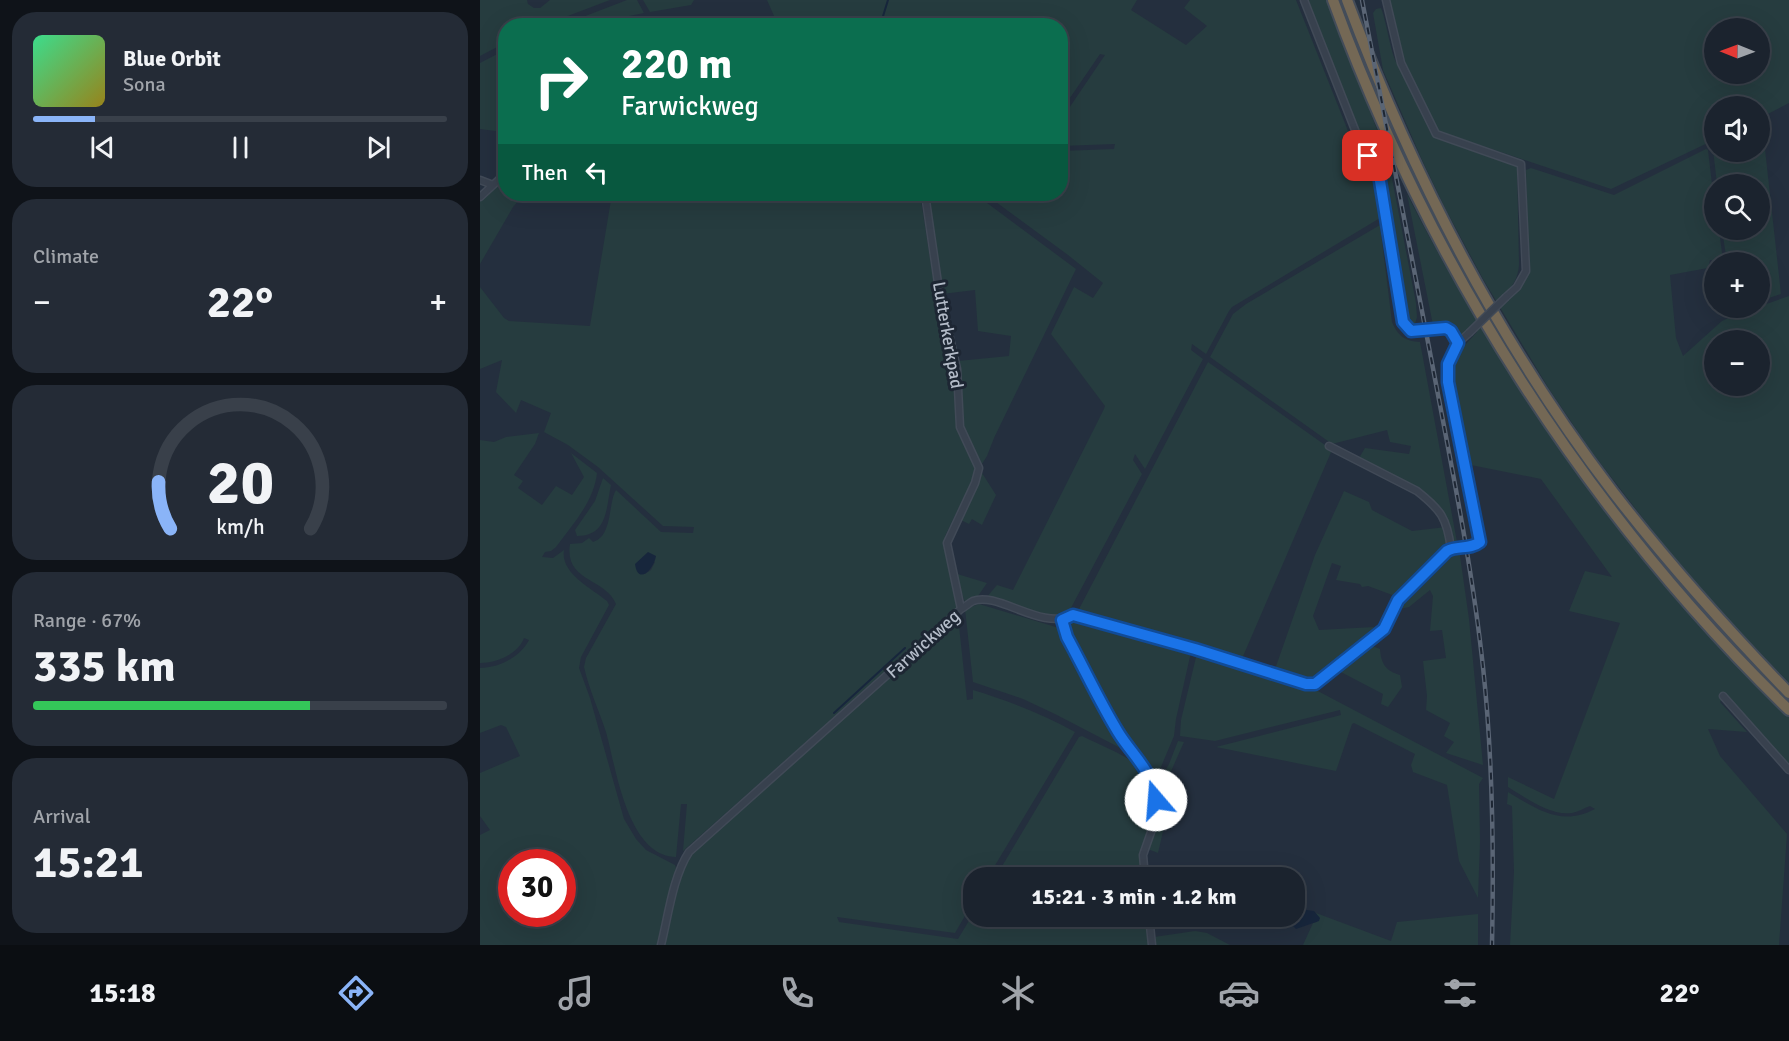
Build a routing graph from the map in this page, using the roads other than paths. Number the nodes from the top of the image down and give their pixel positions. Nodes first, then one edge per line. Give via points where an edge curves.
1 (1304, 0) edge
2 (1333, 0) edge
3 (1347, 0) edge
4 (1386, 0) edge
5 (480, 180) edge
6 (498, 180) edge
7 (493, 185) junction
8 (480, 198) edge
9 (926, 201) edge
10 (1458, 343) junction
11 (1329, 446) dead end
12 (1451, 549) junction
13 (961, 609) junction
14 (1062, 620) junction
15 (1789, 693) edge
16 (1723, 696) dead end
17 (1789, 710) edge
18 (1789, 770) edge
19 (1144, 867) edge
20 (1150, 927) edge
21 (661, 945) edge
22 (1152, 945) edge

1 - 10 street via 1357,135 1379,175 1403,322 1411,331 1446,328
2 - 17 highway via 1370,96 1421,204 1485,324 1562,442 1642,549 1715,634
3 - 15 highway via 1404,138 1507,336 1571,433 1647,535
4 - 10 street, Farwickweg, bridge via 1401,63 1436,134 1521,164 1526,271 1517,287
5 - 7 street
6 - 7 street
7 - 8 street
9 - 13 street, Lutterkerkpad via 939,290 957,369 960,427 979,468 947,543
10 - 12 street, Farwickweg via 1448,364 1448,382 1480,539 1475,546
11 - 12 street via 1430,501 1443,516
12 - 14 street, Farwickweg via 1404,593 1384,629 1315,684 1073,615
13 - 14 street, Farwickweg via 983,600
13 - 21 street, Farwickweg via 689,852 679,873
14 - 19 street via 1067,637 1118,732 1154,787 1158,812 1143,855
16 - 18 street
20 - 22 street

